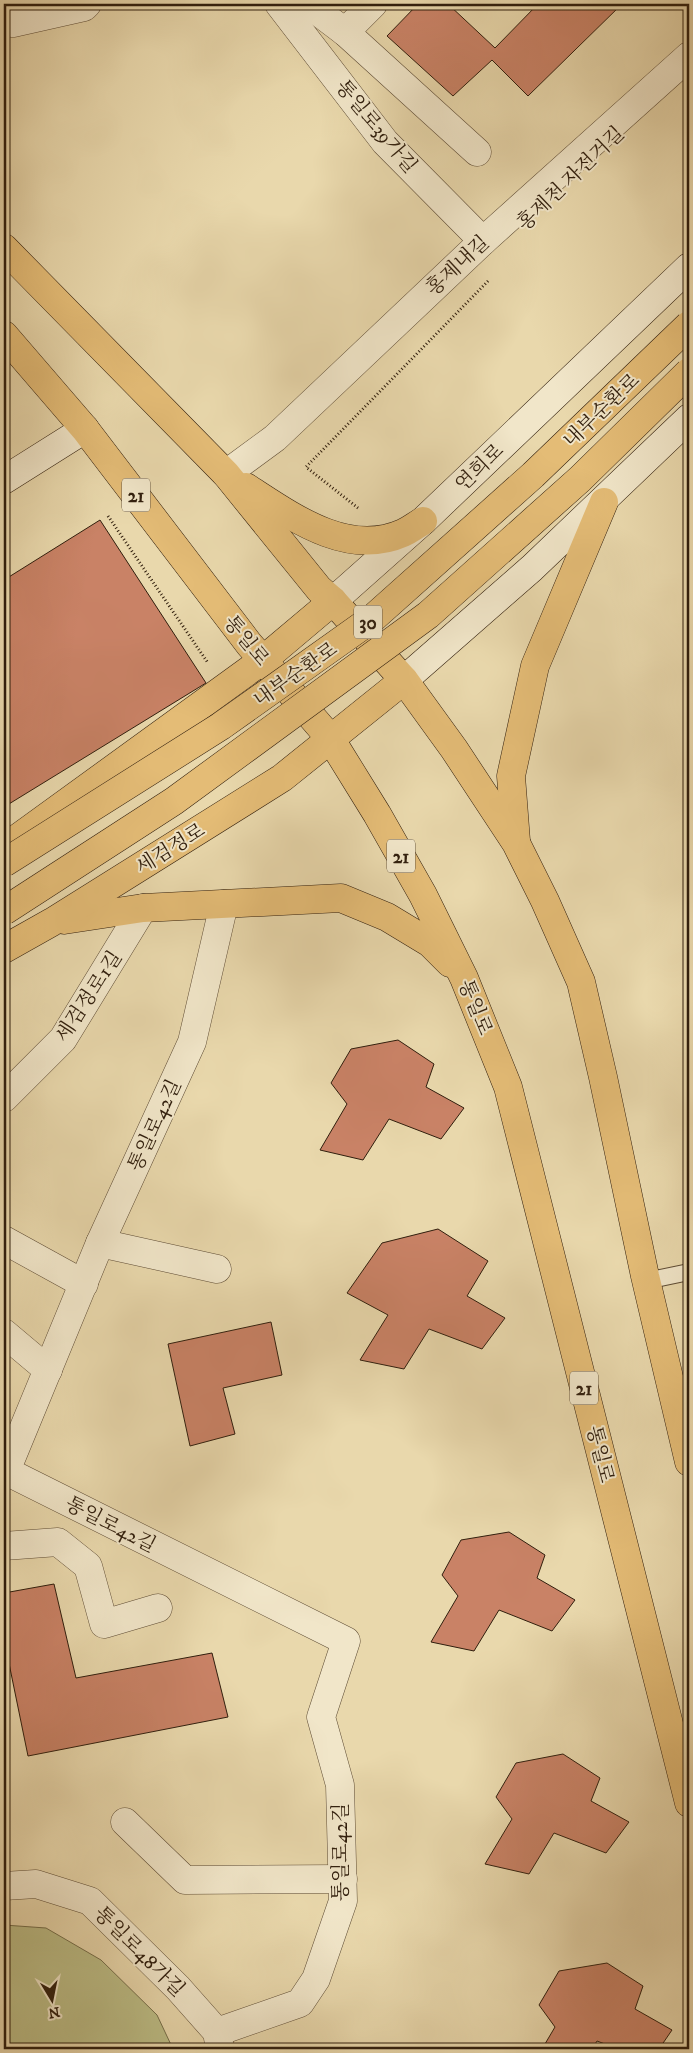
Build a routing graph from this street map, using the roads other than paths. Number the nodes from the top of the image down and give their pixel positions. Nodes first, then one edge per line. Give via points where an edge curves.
1 (87, 4) edge
2 (279, 4) edge
3 (308, 4) edge
4 (373, 4) edge
5 (4, 22) edge
6 (345, 32) junction
7 (689, 56) edge
8 (477, 152) dead end
9 (483, 241) junction
10 (4, 248) edge
11 (689, 267) edge
12 (689, 325) edge
13 (4, 336) edge
14 (689, 372) edge
15 (689, 418) edge
16 (85, 428) junction
17 (226, 474) junction
18 (4, 480) edge
19 (604, 502) junction
20 (423, 521) junction
21 (333, 601) junction
22 (263, 660) junction
23 (404, 680) junction
24 (330, 738) junction
25 (516, 843) junction
26 (4, 848) edge
27 (4, 864) edge
28 (224, 904) junction
29 (143, 908) junction
30 (4, 911) edge
31 (52, 922) junction
32 (4, 949) edge
33 (464, 978) junction
34 (4, 1098) edge
35 (4, 1240) edge
36 (100, 1242) junction
37 (217, 1269) dead end
38 (689, 1272) edge
39 (646, 1281) junction
40 (84, 1284) junction
41 (4, 1333) edge
42 (48, 1370) junction
43 (11, 1441) edge
44 (689, 1462) edge
45 (9, 1477) edge
46 (4, 1546) edge
47 (158, 1608) dead end
48 (689, 1803) edge
49 (125, 1822) dead end
50 (343, 1879) junction
51 (4, 1886) edge
52 (217, 2043) edge

1 - 5 street
2 - 9 street, 통일로39가길 via 385,142
3 - 6 street
4 - 6 street
6 - 8 street
7 - 9 street, 홍제내길
9 - 17 street, 홍제내길 via 275,438
10 - 17 main road
11 - 20 street, 연희로
12 - 27 main road, 내부순환로 / 30, bridge via 533,475 373,618 220,726
13 - 16 main road, 통일로 / 21
14 - 30 main road, 내부순환로 / 30, bridge via 580,480 428,615 174,801
15 - 19 street
16 - 18 street
16 - 22 main road, 통일로 / 21
17 - 20 main road via 288,514 334,536 366,541 386,538
17 - 21 main road via 319,590
19 - 23 street
19 - 25 main road via 535,666 511,776
20 - 21 street, 연희로
21 - 22 main road, 연희로
21 - 23 main road
22 - 24 main road, 통일로 / 21
22 - 26 main road
23 - 24 main road
23 - 25 main road
24 - 31 main road, 세검정로 via 282,778
24 - 33 main road, 통일로 / 21 via 423,895
25 - 39 main road via 581,982
28 - 29 main road
28 - 33 main road via 341,898 387,917 430,943
28 - 36 street, 통일로42길 via 192,1042
29 - 31 main road
29 - 34 street, 세검정로1길 via 63,1039
31 - 32 main road, 세검정로
33 - 48 main road, 통일로 / 21 via 508,1087
35 - 40 street
36 - 37 street
36 - 40 street, 통일로42길
38 - 39 lane
39 - 44 main road
40 - 42 street, 통일로42길
41 - 42 street
42 - 43 street, 통일로42길
43 - 45 street, 통일로42길 via 6,1471
45 - 50 street, 통일로42길 via 346,1641 322,1717 340,1785
46 - 47 street via 58,1542 88,1566 104,1624
49 - 50 street via 185,1880
50 - 52 street, 통일로42길 via 343,1901 316,1979 300,2004
51 - 52 street, 통일로48가길 via 36,1884 90,1901 178,1988

